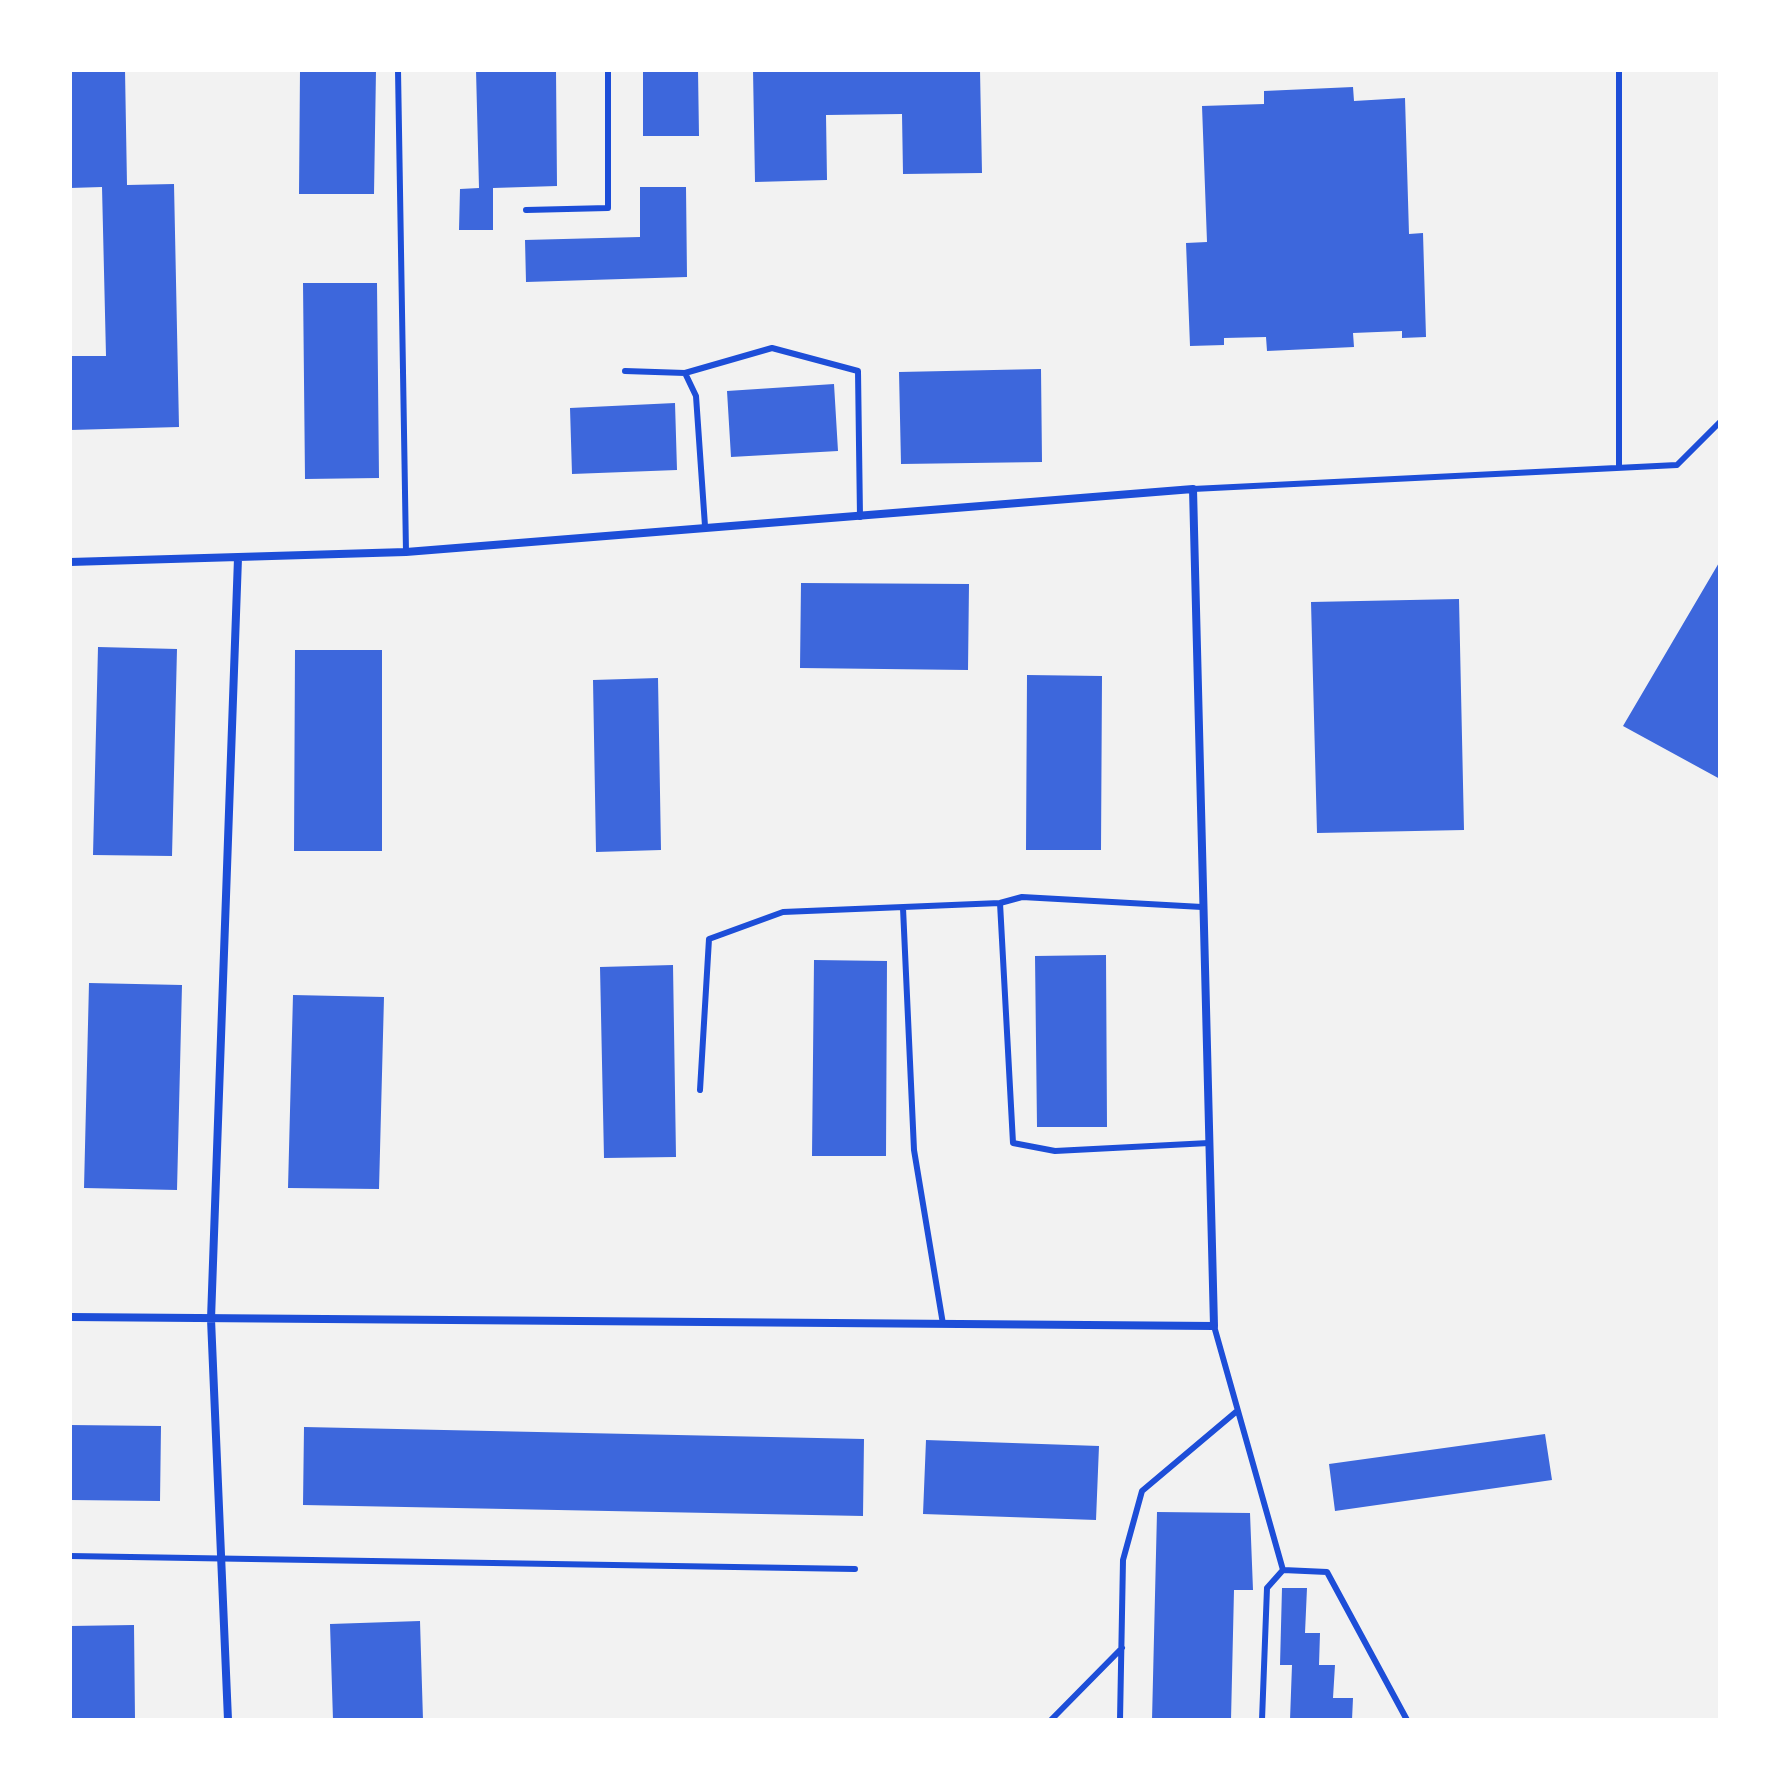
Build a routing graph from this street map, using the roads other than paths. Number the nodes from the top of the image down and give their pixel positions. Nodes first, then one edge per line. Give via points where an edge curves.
1 (398, 70) edge
2 (608, 70) edge
3 (1619, 70) edge
4 (526, 210) dead end
5 (625, 371) dead end
6 (685, 373) junction
7 (1720, 422) edge
8 (1619, 467) junction
9 (1193, 489) junction
10 (860, 517) junction
11 (705, 526) junction
12 (406, 552) junction
13 (238, 558) junction
14 (70, 562) edge
15 (1000, 903) junction
16 (1202, 907) junction
17 (903, 908) junction
18 (700, 1090) dead end
19 (1209, 1143) junction
20 (70, 1317) edge
21 (211, 1319) junction
22 (943, 1324) junction
23 (1214, 1326) junction
24 (1237, 1411) junction
25 (70, 1556) edge
26 (221, 1556) junction
27 (855, 1569) dead end
28 (1283, 1570) junction
29 (1122, 1648) junction
30 (228, 1720) edge
31 (1051, 1720) edge
32 (1120, 1720) edge
33 (1262, 1720) edge
34 (1407, 1720) edge

1 - 12 lane
2 - 4 lane via 608,208
3 - 8 lane
5 - 6 lane
6 - 10 lane via 772,348 858,371
6 - 11 lane via 696,396
7 - 8 lane via 1677,465
8 - 9 lane
9 - 10 street
9 - 16 street
10 - 11 street
11 - 12 street
12 - 13 street
13 - 14 street
13 - 21 street
15 - 16 lane via 1022,897
15 - 17 lane
15 - 19 lane via 1013,1143 1055,1151
16 - 19 street
17 - 18 lane via 783,912 709,939
17 - 22 lane via 914,1150
19 - 23 street
20 - 21 street
21 - 22 street
21 - 26 street
22 - 23 street
23 - 24 lane
24 - 28 lane
24 - 29 lane via 1142,1491 1123,1560
25 - 26 lane
26 - 27 lane
26 - 30 street
28 - 33 lane via 1267,1588
28 - 34 lane via 1327,1572
29 - 31 lane
29 - 32 lane

